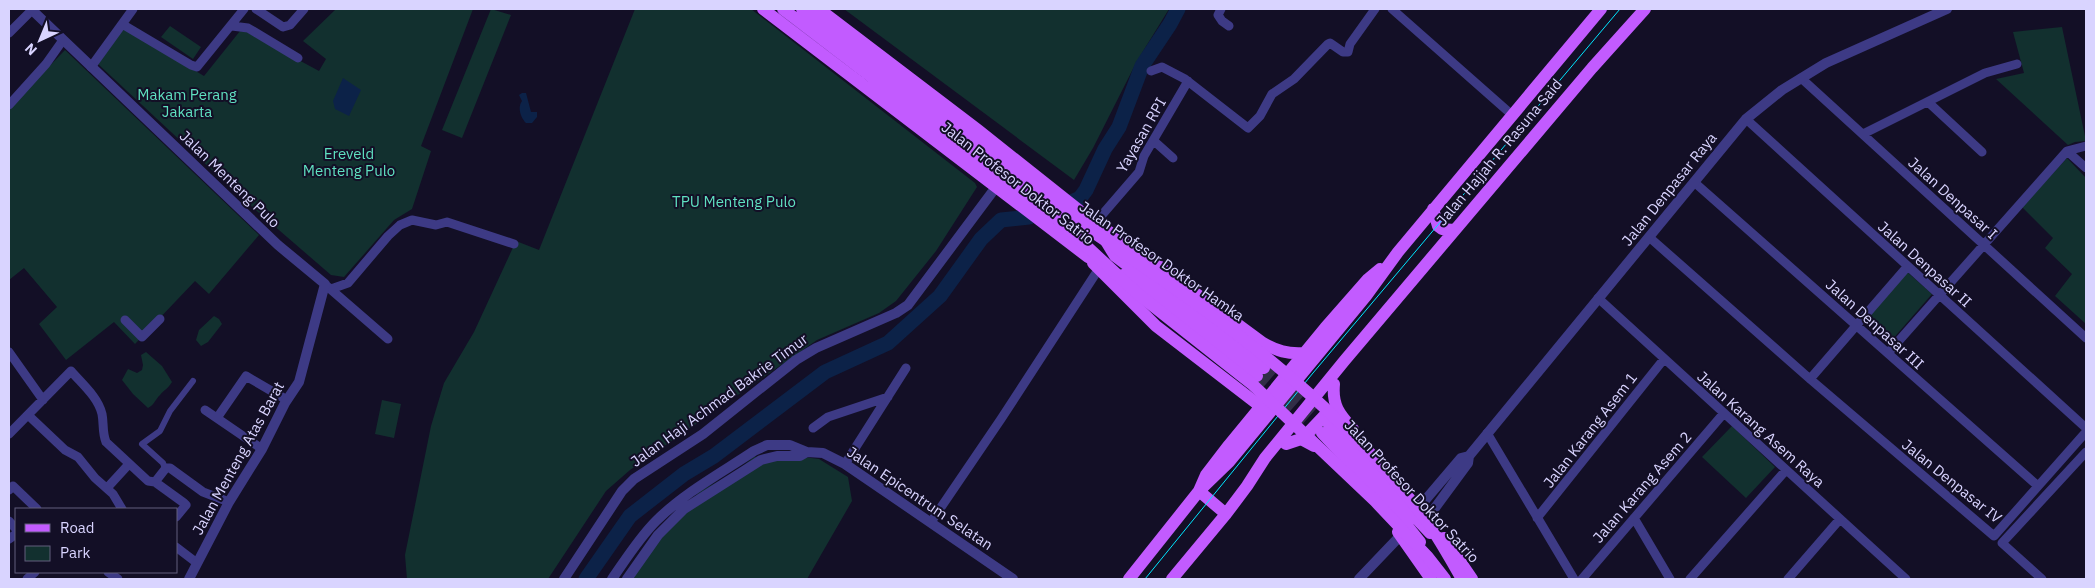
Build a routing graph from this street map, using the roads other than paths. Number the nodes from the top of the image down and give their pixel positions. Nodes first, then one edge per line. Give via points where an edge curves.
1 (32, 9) edge
2 (133, 9) edge
3 (244, 9) edge
4 (256, 9) edge
5 (304, 9) edge
6 (763, 9) edge
7 (784, 9) edge
8 (802, 9) edge
9 (819, 9) edge
10 (1221, 9) edge
11 (1375, 9) edge
12 (1392, 9) edge
13 (1601, 9) edge
14 (1645, 9) edge
15 (1947, 9) edge
16 (122, 24) junction
17 (232, 26) junction
18 (1229, 26) dead end
19 (9, 33) edge
20 (63, 40) junction
21 (298, 58) dead end
22 (2017, 64) dead end
23 (91, 67) junction
24 (1151, 71) dead end
25 (1801, 78) junction
26 (1188, 82) junction
27 (1928, 102) junction
28 (9, 105) edge
29 (1511, 114) junction
30 (1746, 119) junction
31 (1863, 134) junction
32 (1154, 141) junction
33 (2086, 146) edge
34 (2067, 150) junction
35 (1982, 152) dead end
36 (1173, 158) dead end
37 (2086, 168) edge
38 (1694, 182) junction
39 (996, 187) junction
40 (1433, 209) junction
41 (1095, 223) junction
42 (1454, 230) junction
43 (1648, 237) junction
44 (514, 244) dead end
45 (1984, 245) junction
46 (1088, 257) junction
47 (1392, 259) junction
48 (1907, 267) junction
49 (1098, 270) junction
50 (328, 287) junction
51 (1939, 296) junction
52 (1598, 298) junction
53 (1380, 318) junction
54 (160, 319) dead end
55 (125, 320) dead end
56 (1856, 325) junction
57 (385, 336) dead end
58 (2086, 338) edge
59 (1263, 342) junction
60 (9, 352) edge
61 (1304, 353) junction
62 (1888, 353) junction
63 (1664, 359) junction
64 (906, 368) dead end
65 (1810, 379) junction
66 (193, 381) dead end
67 (1334, 384) junction
68 (1239, 389) junction
69 (888, 397) junction
70 (43, 400) junction
71 (287, 400) junction
72 (1260, 406) junction
73 (204, 410) dead end
74 (1724, 413) junction
75 (28, 415) junction
76 (9, 418) edge
77 (217, 418) junction
78 (1344, 418) junction
79 (16, 426) junction
80 (813, 428) dead end
81 (2086, 428) edge
82 (2086, 432) edge
83 (1487, 433) junction
84 (9, 434) edge
85 (1286, 444) junction
86 (790, 445) junction
87 (1314, 446) junction
88 (262, 449) junction
89 (807, 452) junction
90 (2086, 452) edge
91 (790, 456) junction
92 (1469, 456) junction
93 (129, 464) junction
94 (845, 464) junction
95 (165, 469) junction
96 (1786, 470) junction
97 (155, 482) junction
98 (1248, 486) junction
99 (2038, 486) junction
100 (108, 488) junction
101 (9, 490) edge
102 (1199, 491) junction
103 (694, 497) junction
104 (229, 502) junction
105 (1420, 505) junction
106 (36, 508) edge
107 (121, 508) edge
108 (1226, 514) junction
109 (178, 515) edge
110 (1429, 516) junction
111 (1538, 518) junction
112 (1634, 518) junction
113 (1840, 519) junction
114 (931, 522) junction
115 (1401, 535) junction
116 (178, 549) edge
117 (197, 563) junction
118 (1896, 576) edge
119 (189, 579) edge
120 (564, 579) edge
121 (612, 579) edge
122 (627, 579) edge
123 (1013, 579) edge
124 (1129, 579) edge
125 (1172, 579) edge
126 (1359, 579) edge
127 (1431, 579) edge
128 (1440, 579) edge
129 (1445, 579) edge
130 (1462, 579) edge
131 (1472, 579) edge
132 (1574, 579) edge
133 (1582, 579) edge
134 (1670, 579) edge
135 (1690, 579) edge
136 (1788, 579) edge
137 (1906, 579) edge
138 (2042, 579) edge

1 - 19 street
1 - 20 street, Jalan Menteng Pulo
2 - 16 street
3 - 17 street
4 - 5 street via 283,28
6 - 39 main road, Jalan Profesor Doktor Satrio
7 - 129 main road, Jalan Profesor Doktor Hamka, bridge via 1055,217 1138,294 1252,384 1375,501
8 - 130 main road, Jalan Profesor Doktor Hamka, bridge via 1075,220 1268,358 1346,427 1394,480 1434,531
9 - 41 main road, Jalan Profesor Doktor Satrio
10 - 18 street via 1219,18
11 - 26 street via 1350,44 1348,52 1328,44 1294,79 1272,94 1260,116 1248,128
12 - 29 street
13 - 29 main road, Jalan Hajjah R. Rasuna Said
14 - 42 main road, Jalan Hajjah R. Rasuna Said
15 - 25 street, Jalan Denpasar Raya via 1826,63
16 - 17 street via 198,67
16 - 23 street
17 - 21 street via 248,28
20 - 23 street, Jalan Menteng Pulo
20 - 28 street
22 - 27 street via 1986,73
23 - 50 street, Jalan Menteng Pulo via 271,239
24 - 26 street via 1162,67
25 - 30 street, Jalan Denpasar Raya
25 - 31 street, Jalan Denpasar I
26 - 32 street, Yayasan RPI
27 - 31 street
27 - 35 street
29 - 40 main road, Jalan Hajjah R. Rasuna Said
30 - 38 street, Jalan Denpasar Raya
30 - 48 street, Jalan Denpasar II
31 - 45 street, Jalan Denpasar I
32 - 36 street
32 - 41 street, Yayasan RPI via 1139,172
33 - 34 street
34 - 37 street
34 - 45 street
38 - 43 street, Jalan Denpasar Raya
38 - 56 street, Jalan Denpasar III
39 - 46 main road, Jalan Profesor Doktor Satrio
39 - 120 street, Jalan Haji Achmad Bakrie Timur via 908,305 808,352 703,434 634,479 622,491
40 - 42 main road via 1438,226
40 - 47 main road, Jalan Hajjah R. Rasuna Said
41 - 46 main road, Jalan Profesor Doktor Satrio via 1115,256 1261,372 1124,275
41 - 59 main road
42 - 53 main road, Jalan Hajjah R. Rasuna Said
43 - 52 street, Jalan Denpasar Raya
43 - 65 street, Jalan Denpasar IV
44 - 50 street via 447,222 436,225 412,220 388,236 348,283
45 - 51 street
45 - 58 street, Jalan Denpasar I
46 - 49 main road
47 - 61 main road, Jalan Hajjah R. Rasuna Said via 1368,279
47 - 102 main road, Jalan Hajjah R. Rasuna Said via 1366,296 1229,462
48 - 51 street, Jalan Denpasar II
48 - 56 street
49 - 68 main road via 1156,326
49 - 114 street
50 - 57 street
50 - 71 street, Jalan Menteng Atas Barat via 299,382
51 - 62 street
51 - 81 street, Jalan Denpasar II
52 - 63 street, Jalan Karang Asem Raya
52 - 83 street, Jalan Denpasar Raya
53 - 67 main road, Jalan Hajjah R. Rasuna Said via 1371,338
53 - 98 main road, Jalan Hajjah R. Rasuna Said via 1265,458
54 - 55 street via 142,337
56 - 62 street, Jalan Denpasar III
56 - 65 street
59 - 61 main road via 1279,352
59 - 68 main road via 1273,367 1252,389
60 - 70 street
61 - 72 main road, Jalan Hajjah R. Rasuna Said
62 - 99 street, Jalan Denpasar III
63 - 74 street, Jalan Karang Asem Raya
63 - 111 street, Jalan Karang Asem 1
64 - 69 street
65 - 99 street, Jalan Denpasar IV via 1994,536
66 - 95 street via 170,411 160,431 142,444
67 - 78 main road via 1333,399
67 - 85 main road, Jalan Hajjah R. Rasuna Said
68 - 72 main road
69 - 80 street via 828,417
69 - 94 street
70 - 75 street
70 - 93 street via 71,371 96,399 106,442
71 - 77 street via 246,376
71 - 88 street, Jalan Menteng Atas Barat
72 - 102 main road, Jalan Hajjah R. Rasuna Said via 1206,474
73 - 77 street
74 - 96 street, Jalan Karang Asem Raya
74 - 112 street, Jalan Karang Asem 2
75 - 79 street
75 - 100 street via 65,450 78,457
76 - 79 street
77 - 88 street
78 - 87 main road via 1326,414 1308,433
78 - 105 main road
79 - 84 street
82 - 99 street, Jalan Denpasar IV
83 - 92 street, Jalan Denpasar Raya
83 - 111 street
85 - 87 main road via 1301,440
85 - 98 main road, Jalan Hajjah R. Rasuna Said
86 - 89 street
86 - 91 street
86 - 103 street via 767,446 754,451
87 - 115 main road
88 - 104 street, Jalan Menteng Atas Barat
89 - 91 street
89 - 94 street, Jalan Epicentrum Selatan via 823,453
90 - 138 street via 2002,543
91 - 103 street via 761,460
92 - 105 street, Jalan Denpasar Raya via 1461,458
92 - 110 street, Jalan Denpasar Raya via 1468,463
93 - 97 street via 148,482
93 - 100 street
94 - 114 street, Jalan Epicentrum Selatan
95 - 97 street
95 - 104 street via 170,468 203,492
96 - 113 street, Jalan Karang Asem Raya
96 - 135 street
97 - 109 street via 186,505
98 - 108 main road, Jalan Hajjah R. Rasuna Said
100 - 107 street
101 - 106 street via 12,486
102 - 108 main road
102 - 124 main road, Jalan Hajjah R. Rasuna Said
103 - 121 street via 655,522
103 - 122 street via 666,526
104 - 117 street, Jalan Menteng Atas Barat
105 - 110 main road
108 - 125 main road, Jalan Hajjah R. Rasuna Said
110 - 131 main road
111 - 132 street
112 - 133 street, Jalan Karang Asem 2
112 - 134 street
113 - 118 street, Jalan Karang Asem Raya
113 - 136 street
114 - 123 street, Jalan Epicentrum Selatan
115 - 126 street
115 - 127 main road
116 - 117 street
117 - 119 street, Jalan Menteng Atas Barat
118 - 137 street, Jalan Karang Asem Raya
128 - 131 main road, Jalan Profesor Doktor Satrio via 1429,555 1325,429

